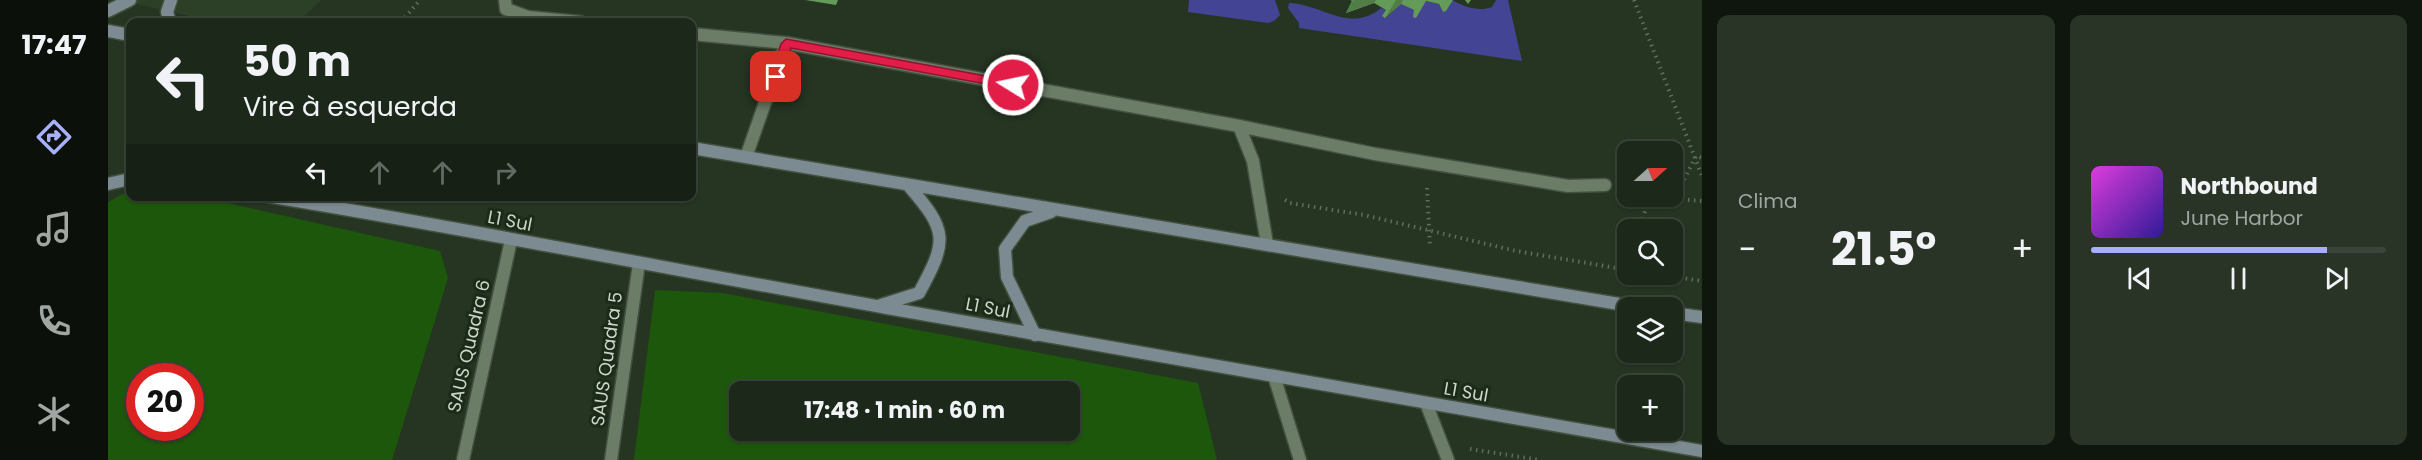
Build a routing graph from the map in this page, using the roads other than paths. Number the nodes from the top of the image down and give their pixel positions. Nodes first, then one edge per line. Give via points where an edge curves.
1 (130, 0) edge
2 (171, 0) edge
3 (505, 0) edge
4 (108, 11) edge
5 (169, 18) edge
6 (538, 18) edge
7 (108, 31) edge
8 (126, 34) edge
9 (696, 34) edge
10 (786, 44) junction
11 (1239, 126) junction
12 (696, 149) edge
13 (746, 157) junction
14 (126, 181) edge
15 (108, 184) edge
16 (908, 185) junction
17 (1605, 185) dead end
18 (298, 201) edge
19 (1052, 211) junction
20 (512, 240) junction
21 (1267, 244) junction
22 (639, 263) junction
23 (1617, 304) edge
24 (880, 305) junction
25 (1697, 317) edge
26 (1702, 325) edge
27 (1035, 335) junction
28 (1274, 376) junction
29 (1426, 403) junction
30 (1702, 451) edge
31 (463, 460) edge
32 (611, 460) edge
33 (1300, 460) edge
34 (1448, 460) edge

1 - 4 street
2 - 5 street
3 - 6 lane via 506,9
7 - 8 street
9 - 10 lane
10 - 11 lane
10 - 13 lane
11 - 17 lane via 1375,154 1557,184
11 - 21 lane via 1253,161
12 - 13 street
13 - 16 street
14 - 15 street
16 - 19 street
16 - 24 street via 930,210 942,234 939,259 919,293
18 - 20 street, L1 Sul
19 - 21 street
19 - 27 street via 1025,222 1005,249 1007,277
20 - 22 street, L1 Sul
20 - 31 lane, SAUS Quadra 6
21 - 23 street
22 - 24 street, L1 Sul
22 - 32 lane, SAUS Quadra 5
24 - 27 street, L1 Sul
25 - 26 street
27 - 28 street, L1 Sul
28 - 29 street, L1 Sul
28 - 33 lane
29 - 30 street, L1 Sul
29 - 34 lane

